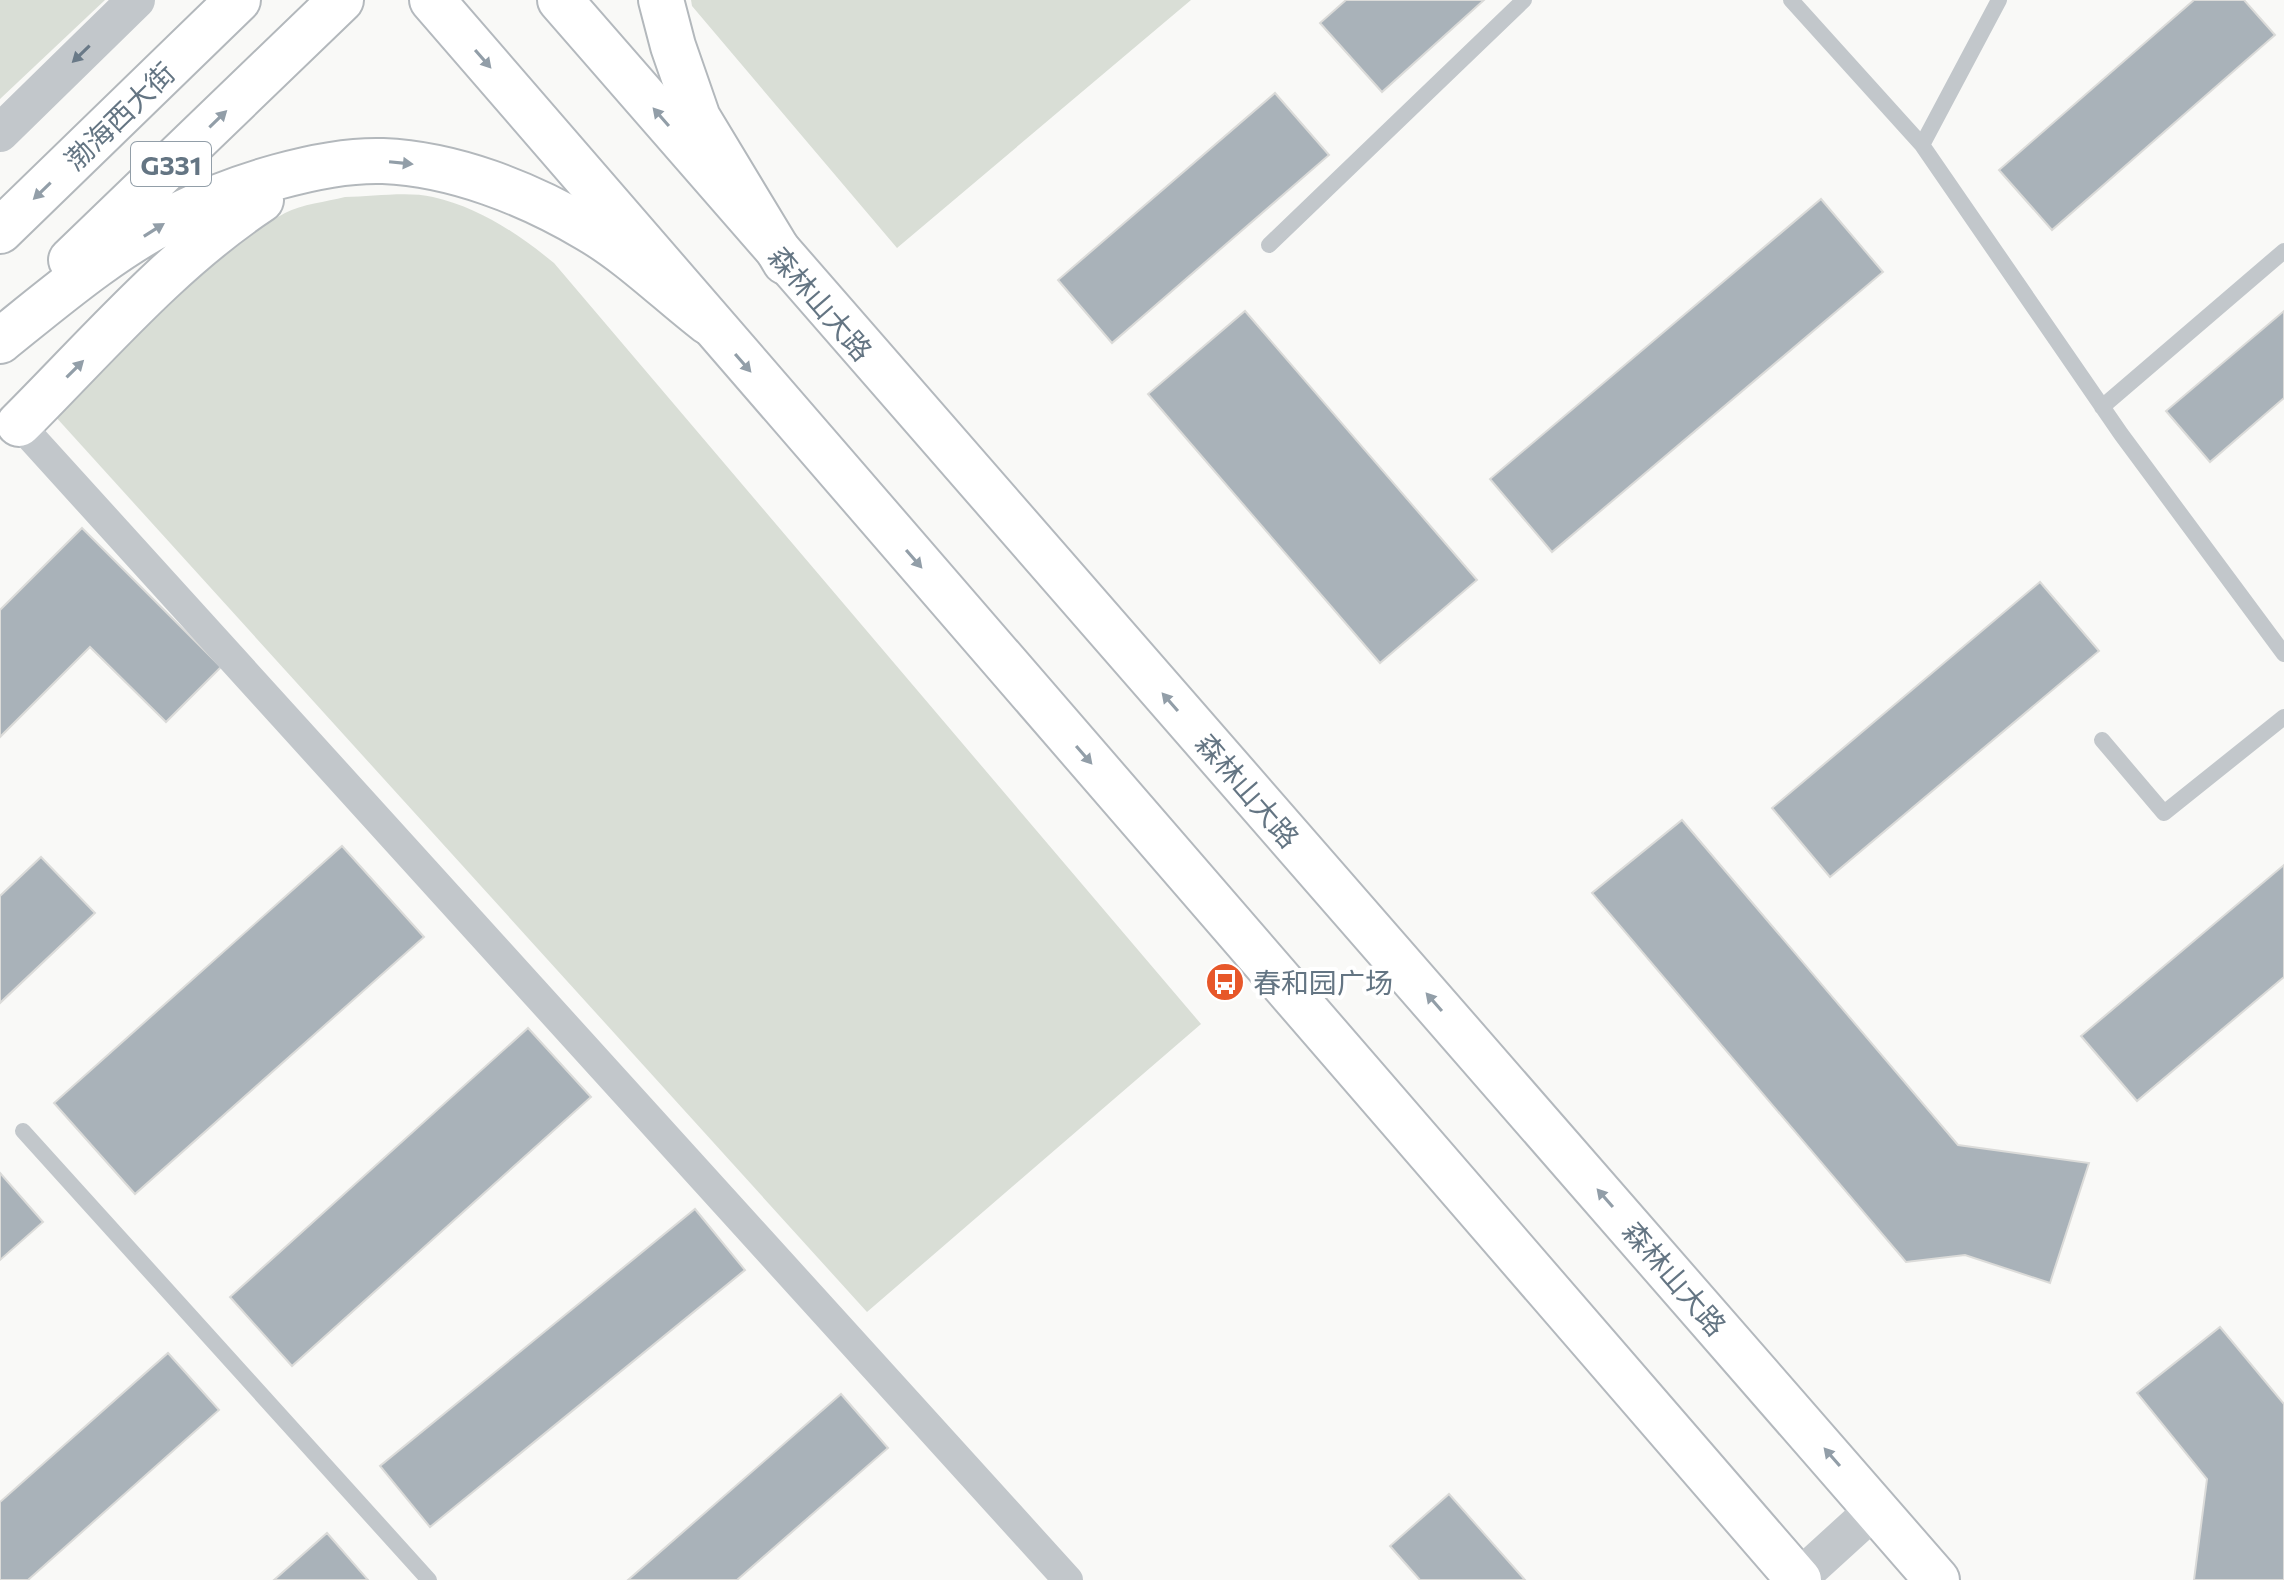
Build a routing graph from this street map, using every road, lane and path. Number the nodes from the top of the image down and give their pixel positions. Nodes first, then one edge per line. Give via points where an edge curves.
1 (136, 0) edge
2 (341, 0) edge
3 (432, 0) edge
4 (560, 0) edge
5 (661, 0) edge
6 (1524, 0) edge
7 (1791, 0) edge
8 (1999, 0) edge
9 (237, 1) edge
10 (0, 133) edge
11 (1922, 145) junction
12 (302, 172) junction
13 (0, 231) edge
14 (1269, 245) dead end
15 (2284, 251) edge
16 (785, 262) junction
17 (708, 322) junction
18 (0, 329) edge
19 (0, 341) edge
20 (2102, 407) junction
21 (10, 433) edge
22 (2284, 654) edge
23 (2284, 717) edge
24 (2102, 740) dead end
25 (23, 1131) dead end
26 (1876, 1508) junction
27 (429, 1580) edge
28 (1068, 1580) edge
29 (1798, 1580) edge
30 (1937, 1580) edge

1 -> 10 street
18 -> 2 main road, G331
3 -> 17 main road
16 -> 4 main road, 森林山大路
5 - 16 main road via 698,118
6 - 14 lane
7 - 11 lane
8 - 11 lane
9 -> 13 main road, 渤海西大街 / G331
11 - 20 lane
12 -> 17 main road via 381,161 440,168 512,193 590,230
19 -> 12 main road via 89,270 178,215
21 -> 12 main road via 223,225
15 - 20 lane
26 -> 16 main road, 森林山大路
17 -> 29 main road
20 - 22 lane
21 - 28 street
23 - 24 lane via 2164,813
25 - 27 lane
26 - 29 street
26 - 30 main road, 森林山大路

